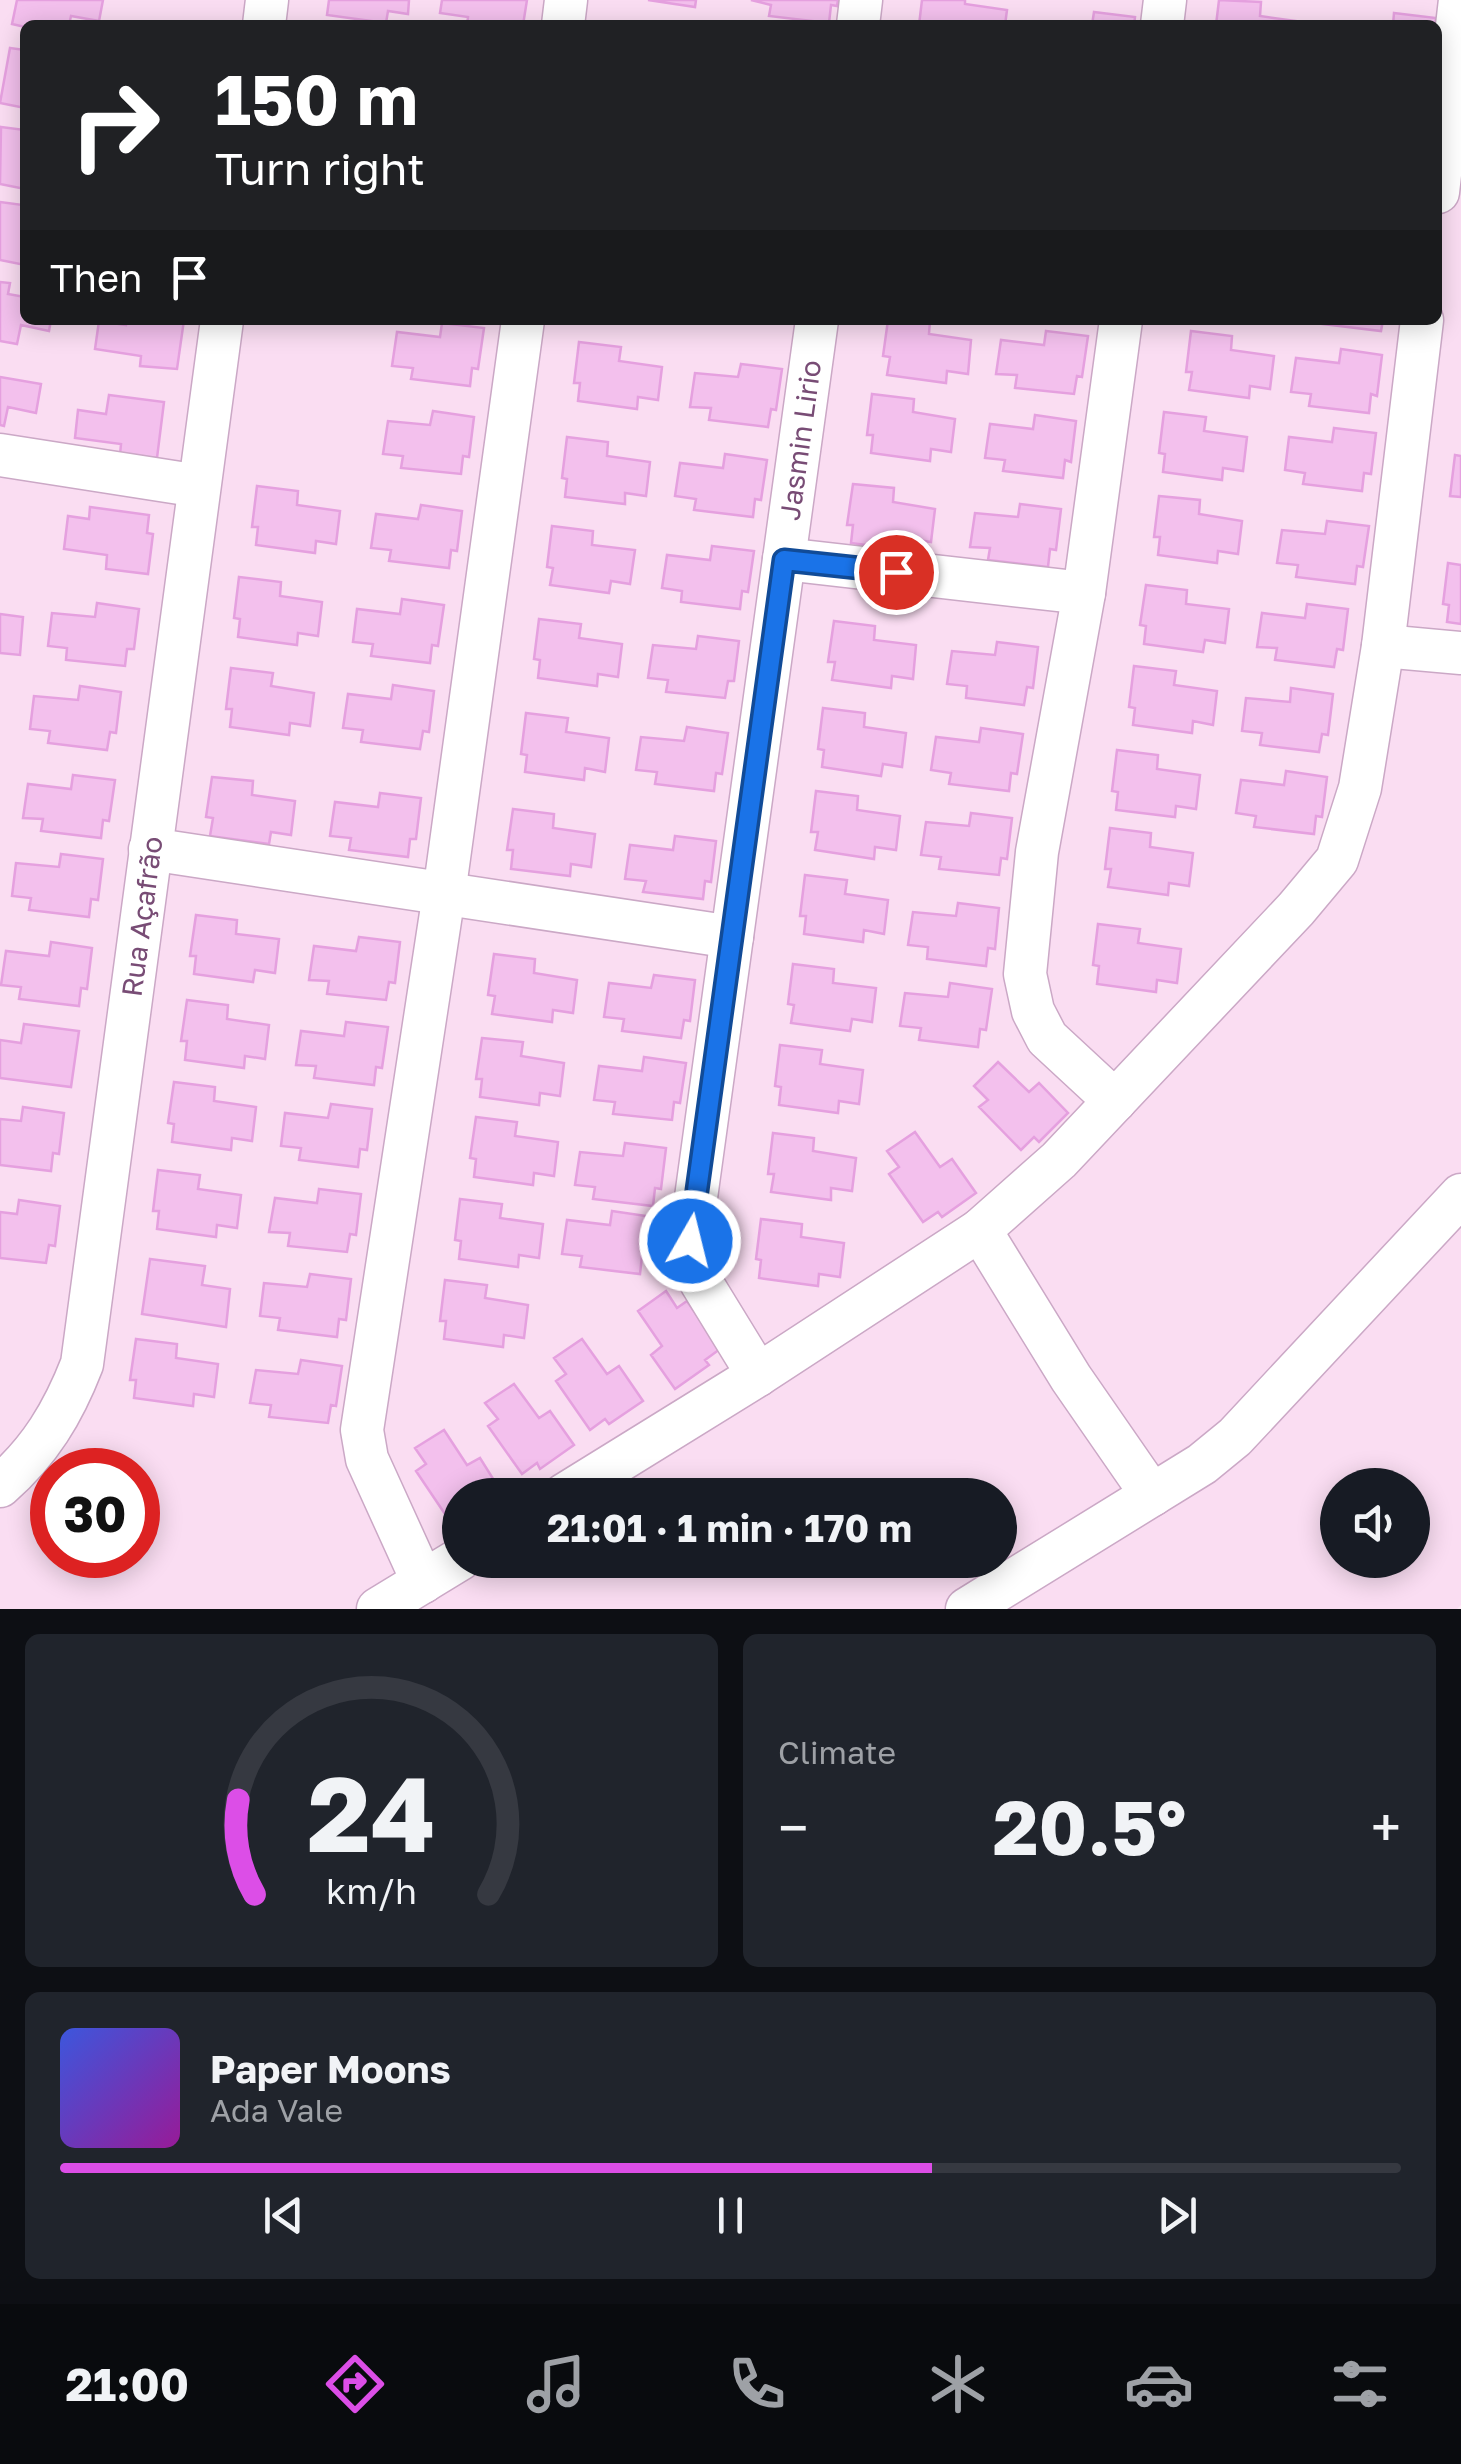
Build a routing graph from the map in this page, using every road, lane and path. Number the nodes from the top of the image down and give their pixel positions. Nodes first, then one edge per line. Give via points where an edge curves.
1 (1460, 0) edge
2 (1442, 157) edge
3 (221, 325) edge
4 (521, 325) edge
5 (816, 325) edge
6 (1120, 325) edge
7 (1421, 325) edge
8 (0, 455) edge
9 (198, 486) junction
10 (784, 560) junction
11 (1084, 592) junction
12 (1383, 646) junction
13 (1461, 653) edge
14 (150, 850) junction
15 (444, 894) junction
16 (732, 938) junction
17 (1115, 1102) junction
18 (1461, 1195) edge
19 (980, 1230) junction
20 (758, 1375) junction
21 (591, 1478) edge
22 (0, 1486) edge
23 (1152, 1495) junction
24 (442, 1570) edge
25 (422, 1582) junction
26 (378, 1609) edge
27 (967, 1609) edge

1 - 2 street
3 - 9 street, Rua Açafrão
4 - 15 street
5 - 10 street, Jasmin Lirio
6 - 11 street
7 - 12 street
8 - 9 street
9 - 14 street, Rua Açafrão
10 - 11 street
10 - 16 street, Jasmin Lirio
11 - 17 street via 1036,852 1025,974 1032,1012 1047,1038
12 - 13 street
12 - 17 street via 1360,788 1337,860
14 - 15 street
14 - 22 street, Rua Açafrão via 82,1364 42,1446
15 - 16 street
15 - 25 street via 362,1430 366,1458
16 - 20 street, Jasmin Lirio via 690,1241 701,1282
17 - 19 street
18 - 23 street via 1235,1437
19 - 20 street
19 - 23 street
20 - 21 street
23 - 27 street
24 - 25 street
25 - 26 street

